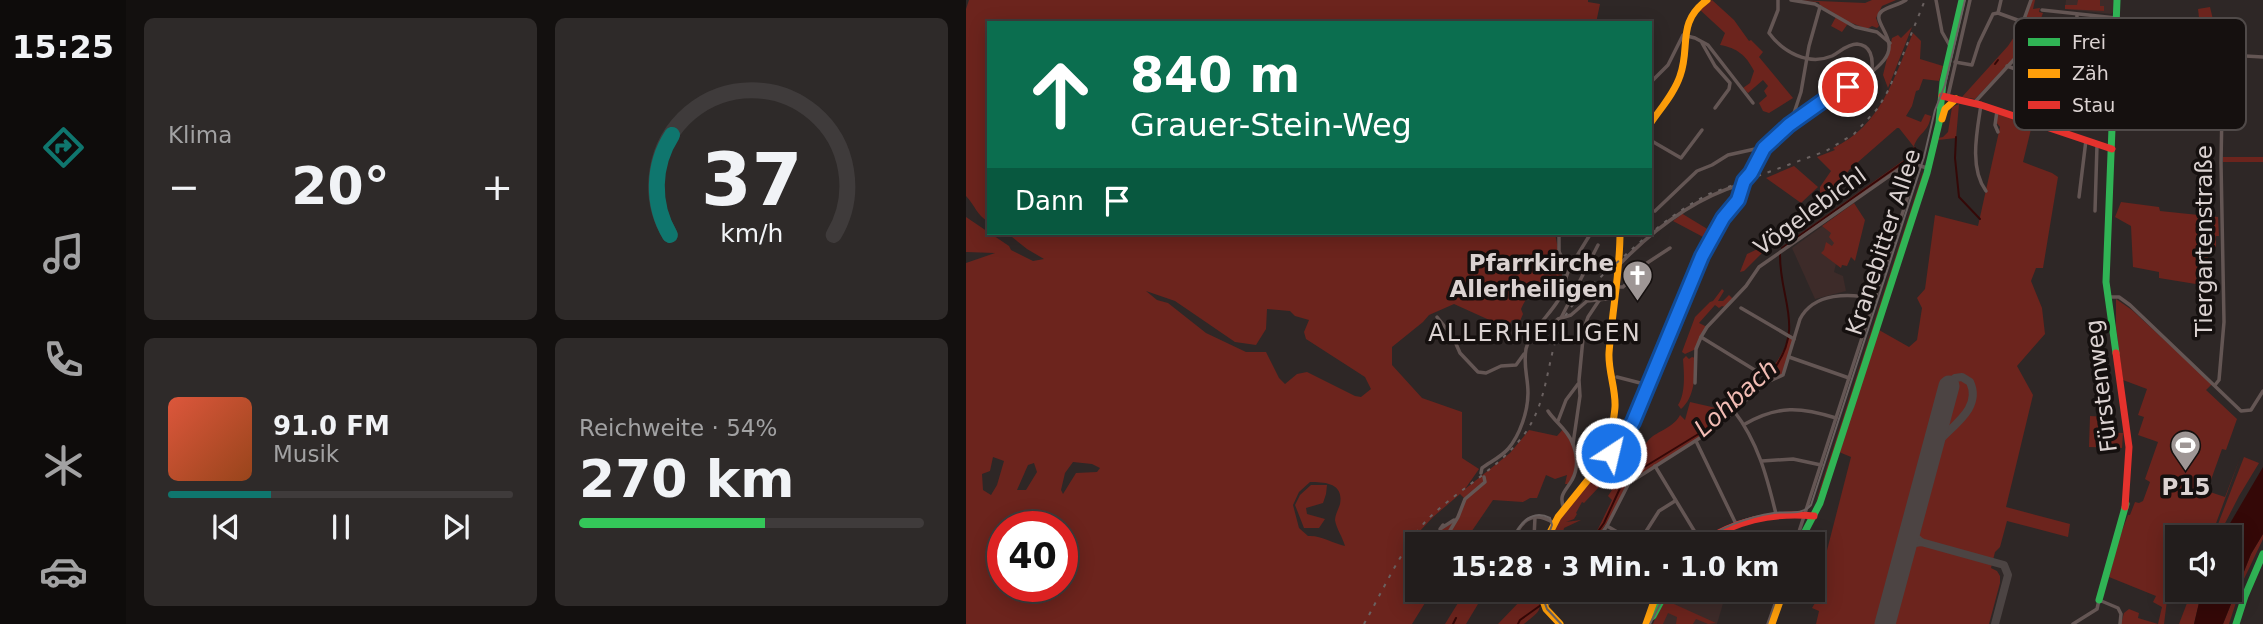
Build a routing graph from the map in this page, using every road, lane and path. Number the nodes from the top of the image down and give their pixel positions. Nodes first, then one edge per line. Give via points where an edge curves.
1 (1707, 0) edge
2 (1778, 0) edge
3 (1791, 0) edge
4 (1906, 0) edge
5 (1936, 0) edge
6 (1962, 0) edge
7 (1970, 0) edge
8 (2001, 0) edge
9 (2031, 0) edge
10 (2117, 0) edge
11 (1820, 7) junction
12 (2042, 10) dead end
13 (1998, 13) junction
14 (2077, 15) junction
15 (2024, 18) edge
16 (2077, 18) edge
17 (2116, 18) joint
18 (2014, 19) edge
19 (1684, 35) junction
20 (1698, 39) junction
21 (1890, 43) junction
22 (1951, 47) junction
23 (1807, 58) junction
24 (2014, 58) edge
25 (1955, 62) junction
26 (2007, 66) junction
27 (2014, 68) edge
28 (1872, 70) junction
29 (1652, 81) edge
30 (1949, 97) junction
31 (1753, 103) dead end
32 (1978, 104) junction
33 (1715, 108) dead end
34 (1997, 110) junction
35 (2014, 116) edge
36 (1652, 121) edge
37 (1789, 125) junction
38 (1702, 130) dead end
39 (2058, 130) edge
40 (2113, 130) edge
41 (2222, 130) edge
42 (1937, 131) junction
43 (1998, 132) dead end
44 (2086, 140) junction
45 (1652, 141) edge
46 (2097, 145) junction
47 (1765, 147) junction
48 (2112, 149) junction
49 (1902, 167) junction
50 (1928, 169) junction
51 (1743, 184) junction
52 (1986, 191) dead end
53 (2079, 197) dead end
54 (1655, 211) dead end
55 (2095, 211) dead end
56 (1559, 235) edge
57 (1590, 235) edge
58 (1620, 235) edge
59 (1598, 245) dead end
60 (1670, 248) dead end
61 (1559, 251) junction
62 (1572, 264) junction
63 (1619, 264) junction
64 (1564, 276) junction
65 (1617, 287) junction
66 (2109, 293) junction
67 (1616, 298) junction
68 (1600, 299) junction
69 (1875, 299) junction
70 (1741, 308) dead end
71 (1437, 317) dead end
72 (1561, 318) junction
73 (1545, 319) junction
74 (1537, 332) junction
75 (1701, 337) junction
76 (1791, 338) junction
77 (1526, 352) junction
78 (1788, 357) junction
79 (1616, 377) dead end
80 (1768, 377) junction
81 (1849, 377) junction
82 (1579, 382) junction
83 (1695, 383) dead end
84 (1648, 385) junction
85 (2215, 385) junction
86 (2263, 391) edge
87 (1548, 411) dead end
88 (1734, 411) junction
89 (1836, 418) junction
90 (1558, 421) junction
91 (1744, 424) junction
92 (1696, 440) junction
93 (1573, 444) junction
94 (1612, 446) junction
95 (1762, 461) junction
96 (1821, 465) junction
97 (1655, 466) junction
98 (1675, 501) junction
99 (1564, 509) junction
100 (1776, 514) junction
101 (1810, 516) junction
102 (1458, 517) junction
103 (1535, 517) junction
104 (1554, 523) junction
105 (1443, 524) dead end
106 (1736, 524) junction
107 (1607, 526) junction
108 (1449, 532) edge
109 (1517, 532) edge
110 (1534, 532) edge
111 (1550, 532) edge
112 (1603, 532) edge
113 (1618, 532) edge
114 (1646, 532) edge
115 (1693, 532) edge
116 (1721, 532) edge
117 (1803, 532) edge
118 (2263, 554) edge
119 (2263, 568) edge
120 (2099, 600) junction
121 (1546, 602) edge
122 (1657, 602) edge
123 (1778, 602) edge
124 (1544, 604) joint
125 (1648, 621) edge
126 (1560, 624) edge
127 (1770, 624) edge
128 (2073, 624) edge
129 (2120, 624) edge
130 (2236, 624) edge
131 (2242, 624) edge

1 - 19 main road via 1695,10
2 - 23 street via 1769,34 1787,51
3 - 11 street
4 - 21 street via 1879,16
5 - 22 street via 1942,32
6 - 22 main road, Kranebitter Allee
7 - 25 street, Kranebitter Allee
8 - 13 street
9 - 15 street
10 - 17 main road, Fürstenweg
11 - 21 street
11 - 23 street
12 - 14 street
13 - 18 street
13 - 25 street via 1987,25 1972,65
14 - 16 street
14 - 17 street
19 - 20 street
19 - 29 street via 1668,65
19 - 36 main road via 1681,72
20 - 31 street via 1708,45
20 - 33 street via 1730,83
21 - 28 street via 1885,59
22 - 30 main road, Kranebitter Allee
23 - 28 street via 1832,55 1858,44 1871,54
23 - 37 street via 1801,95
24 - 26 street
25 - 30 street, Kranebitter Allee
26 - 27 street
26 - 32 street
28 - 37 street
30 - 32 main road
30 - 42 main road, Kranebitter Allee
30 - 42 main road
32 - 34 main road
32 - 52 street via 1976,160
34 - 35 main road
34 - 43 street
37 - 47 street
38 - 45 street via 1681,158
39 - 44 main road
40 - 48 main road, Fürstenweg
41 - 85 street, Tiergartenstraße via 2224,322
42 - 50 main road, Kranebitter Allee
44 - 46 main road
44 - 53 street
46 - 48 main road
46 - 55 street
47 - 51 street
47 - 54 street via 1728,155 1698,171
48 - 66 main road, Fürstenweg
49 - 50 street via 1911,163
49 - 69 street, Kranebitter Allee via 1912,186
49 - 75 street, Vögelebichl via 1759,267
50 - 101 main road, Kranebitter Allee via 1823,491
51 - 63 street via 1684,210
51 - 84 street via 1693,274
56 - 61 street
57 - 62 street
58 - 63 main road
59 - 72 street
60 - 65 street via 1623,287
61 - 62 street via 1566,264
61 - 64 street
62 - 64 street
63 - 65 main road
64 - 73 street via 1561,295
65 - 67 main road
66 - 85 street via 2130,305
66 - 120 main road, Fürstenweg via 2129,447 2128,480
67 - 68 street
67 - 94 main road via 1609,356 1615,395
68 - 72 street via 1587,301
68 - 82 street via 1584,328
69 - 76 street via 1848,295 1816,303 1802,315
69 - 81 street, Kranebitter Allee
70 - 76 street
71 - 77 street via 1479,373 1516,365
72 - 74 street
73 - 74 street
73 - 77 street
74 - 77 street
75 - 80 street
75 - 83 street, Vögelebichl
76 - 78 street
77 - 102 street via 1528,392 1522,420 1507,449 1482,473 1485,482 1465,499
78 - 80 street via 1783,375
78 - 81 street
79 - 84 street
80 - 88 street
81 - 89 street, Kranebitter Allee
82 - 90 street
82 - 93 street
84 - 94 street via 1627,431
85 - 86 street via 2241,411 2248,412
87 - 90 street
88 - 91 street
88 - 92 street
89 - 91 street via 1811,410 1782,410
89 - 96 street, Kranebitter Allee
90 - 93 street
91 - 95 street
92 - 97 street
92 - 106 street
93 - 99 street via 1576,467 1562,491
94 - 99 main road
95 - 96 street via 1793,459
95 - 100 street
96 - 101 street, Kranebitter Allee
97 - 98 street
97 - 107 street via 1626,486
98 - 114 street via 1659,512
98 - 115 street
99 - 104 main road
100 - 101 main road
100 - 106 main road
101 - 117 main road, Kranebitter Allee
102 - 105 street via 1440,529
102 - 108 street
103 - 104 street
103 - 109 street
103 - 110 street
104 - 111 main road
106 - 116 main road
107 - 112 street
107 - 113 street
118 - 130 main road
119 - 131 main road
120 - 128 street via 2097,609
120 - 129 street via 2118,608
121 - 124 street
122 - 125 main road
123 - 127 main road
124 - 126 main road

